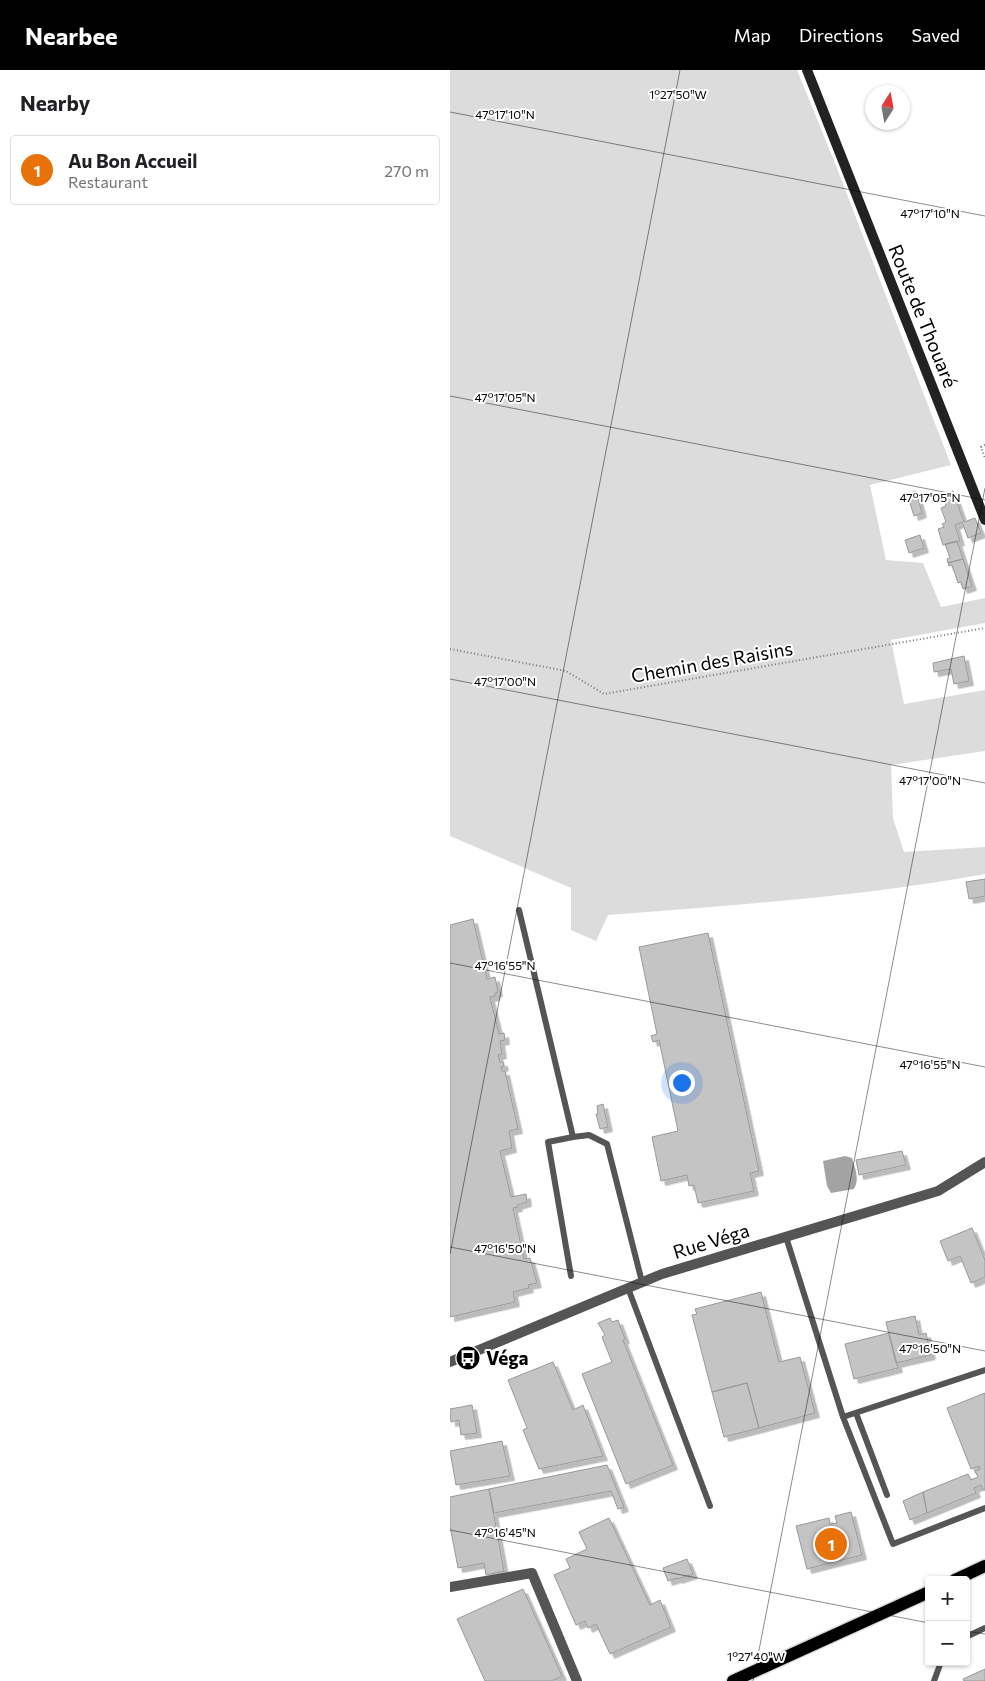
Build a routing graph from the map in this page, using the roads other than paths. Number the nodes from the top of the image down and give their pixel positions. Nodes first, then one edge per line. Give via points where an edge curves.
1 (807, 70) edge
2 (985, 520) edge
3 (519, 910) dead end
4 (573, 1137) junction
5 (985, 1162) edge
6 (786, 1237) junction
7 (571, 1276) dead end
8 (642, 1282) junction
9 (628, 1288) junction
10 (450, 1362) edge
11 (985, 1370) edge
12 (856, 1413) junction
13 (844, 1417) junction
14 (887, 1495) dead end
15 (710, 1506) dead end
16 (985, 1508) edge
17 (985, 1566) edge
18 (964, 1576) edge
19 (450, 1587) edge
20 (925, 1594) edge
21 (985, 1628) edge
22 (970, 1635) edge
23 (940, 1666) edge
24 (578, 1681) edge
25 (733, 1681) edge
26 (934, 1681) edge

1 - 2 main road, Route de Thouaré
3 - 4 lane
4 - 7 lane via 548,1142
4 - 8 lane via 590,1135 607,1144
5 - 6 street, Rue Véga via 938,1191
6 - 8 street, Rue Véga
6 - 13 lane
8 - 9 street, Rue Véga
9 - 10 street, Rue Véga
9 - 15 lane
11 - 12 lane
12 - 13 lane
12 - 14 lane
13 - 16 lane via 893,1544
17 - 18 main road
19 - 24 street via 532,1573
20 - 25 main road
21 - 22 lane
23 - 26 lane

